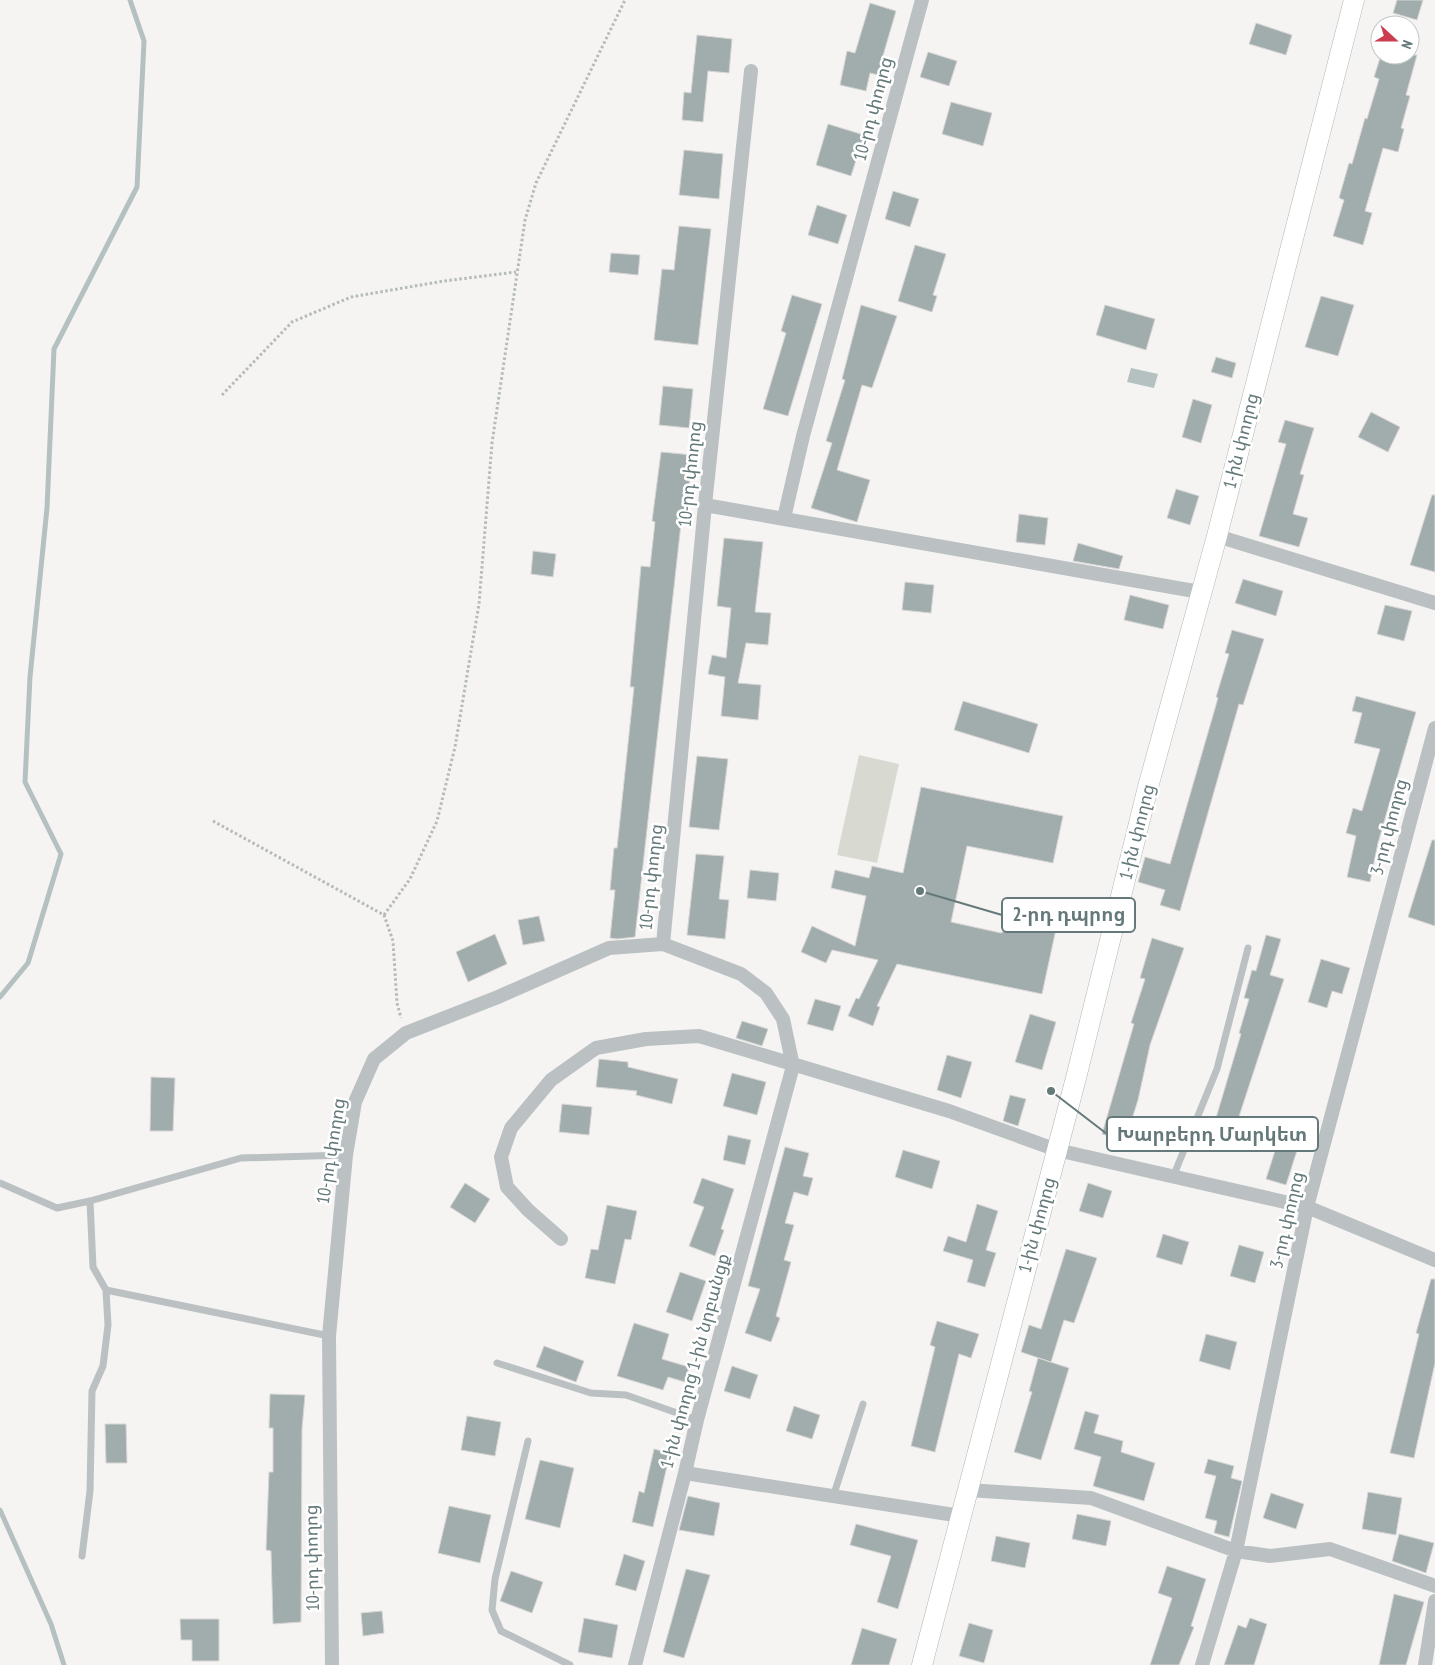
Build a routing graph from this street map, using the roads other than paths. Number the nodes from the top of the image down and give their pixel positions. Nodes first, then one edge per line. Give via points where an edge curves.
1 (922, 0) edge
2 (1354, 0) edge
3 (752, 71) dead end
4 (706, 505) junction
5 (784, 518) junction
6 (1217, 536) junction
7 (1200, 592) junction
8 (1435, 603) edge
9 (1435, 728) edge
10 (663, 944) junction
11 (1248, 948) dead end
12 (793, 1066) junction
13 (1057, 1150) junction
14 (346, 1155) junction
15 (1173, 1177) junction
16 (0, 1183) edge
17 (90, 1201) junction
18 (1307, 1207) junction
19 (561, 1239) dead end
20 (1435, 1260) edge
21 (106, 1290) junction
22 (329, 1336) junction
23 (497, 1363) dead end
24 (863, 1404) dead end
25 (697, 1420) junction
26 (528, 1441) dead end
27 (685, 1473) junction
28 (968, 1490) junction
29 (833, 1497) junction
30 (961, 1516) junction
31 (1236, 1551) junction
32 (82, 1556) dead end
33 (1435, 1586) edge
34 (1435, 1601) edge
35 (332, 1665) edge
36 (570, 1665) edge
37 (635, 1665) edge
38 (922, 1665) edge
39 (1202, 1665) edge
40 (1425, 1665) edge

1 - 5 street, 10-րդ փողոց via 803,436
2 - 6 main road, 1-ին փողոց
3 - 4 street, 10-րդ փողոց
4 - 5 street
4 - 10 street, 10-րդ փողոց
5 - 7 street
6 - 7 main road, 1-ին փողոց
6 - 8 street
7 - 13 main road, 1-ին փողոց
9 - 18 street, 3-րդ փողոց
10 - 12 street via 741,974 766,993 782,1019
10 - 14 street, 10-րդ փողոց via 609,948 406,1033 374,1059 355,1102
11 - 15 lane via 1217,1068
12 - 13 street via 949,1111
12 - 19 street via 699,1036 646,1039 596,1048 551,1080 511,1128 501,1157 507,1187
12 - 25 street, 1-ին փողոց 1-ին նրբանցք
13 - 15 street
13 - 28 main road, 1-ին փողոց
14 - 17 lane via 242,1158
14 - 22 street, 10-րդ փողոց
15 - 18 street
16 - 17 lane via 57,1208
17 - 21 lane via 93,1268
18 - 20 street
18 - 31 street, 3-րդ փողոց
21 - 22 lane
21 - 32 lane via 108,1325 103,1366 92,1391 90,1491
22 - 35 street, 10-րդ փողոց
23 - 25 lane via 591,1393 626,1395
24 - 29 lane
25 - 27 street, 1-ին փողոց 1-ին նրբանցք
26 - 36 lane via 495,1579 492,1610 501,1631
27 - 29 street
27 - 37 street, 1-ին փողոց 1-ին նրբանցք
28 - 30 main road, 1-ին փողոց
28 - 31 street via 1091,1498
29 - 30 street
30 - 38 main road, 1-ին փողոց
31 - 33 street via 1270,1556 1330,1549
31 - 39 street, 3-րդ փողոց
34 - 40 street

